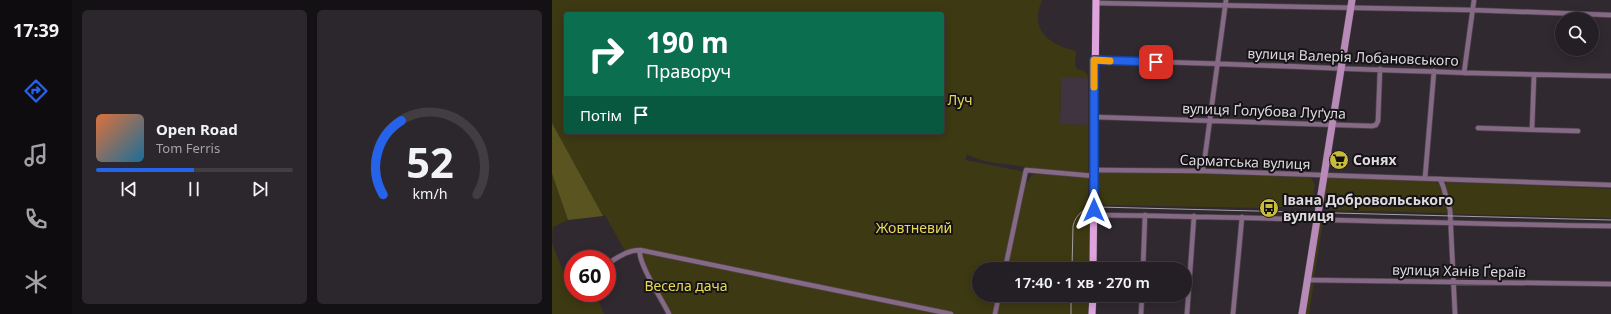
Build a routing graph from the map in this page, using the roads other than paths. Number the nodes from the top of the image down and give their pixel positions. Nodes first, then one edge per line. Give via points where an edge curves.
1 (1352, 0) edge
2 (1474, 0) edge
3 (1096, 1) edge
4 (1226, 2) edge
5 (1350, 8) junction
6 (1472, 10) junction
7 (1611, 15) edge
8 (1094, 60) junction
9 (1219, 63) junction
10 (1340, 68) junction
11 (1380, 69) junction
12 (1434, 71) junction
13 (1464, 73) junction
14 (1534, 75) junction
15 (1611, 76) edge
16 (1094, 117) junction
17 (1211, 120) junction
18 (1331, 124) junction
19 (1478, 128) dead end
20 (1532, 129) junction
21 (1578, 131) dead end
22 (1203, 172) junction
23 (1094, 173) junction
24 (1324, 175) junction
25 (1425, 178) junction
26 (1440, 179) junction
27 (1611, 185) edge
28 (1094, 215) junction
29 (1145, 215) junction
30 (1194, 216) junction
31 (1242, 217) junction
32 (1317, 219) junction
33 (1451, 224) junction
34 (1611, 226) edge
35 (640, 250) junction
36 (616, 259) edge
37 (1006, 262) edge
38 (1093, 262) edge
39 (1143, 262) edge
40 (1307, 280) junction
41 (1454, 281) junction
42 (1611, 284) edge
43 (998, 302) edge
44 (1093, 302) edge
45 (1142, 302) edge
46 (669, 314) edge
47 (951, 314) edge
48 (995, 314) edge
49 (1092, 314) edge
50 (1141, 314) edge
51 (1187, 314) edge
52 (1233, 314) edge
53 (1302, 314) edge
54 (1455, 314) edge

1 - 5 street
2 - 6 street
3 - 4 street
3 - 8 main road
4 - 5 street
4 - 9 street
5 - 6 street
5 - 10 street
6 - 7 street
6 - 13 street
8 - 9 street, вулиця Валерія Лобановського
8 - 16 main road
9 - 10 street, вулиця Валерія Лобановського
9 - 17 street
10 - 11 street, вулиця Валерія Лобановського
10 - 18 street
11 - 12 street, вулиця Валерія Лобановського
11 - 18 street, вулиця Ґолубова Луґула via 1376,125
12 - 13 street, вулиця Валерія Лобановського
12 - 25 street
13 - 14 street, вулиця Валерія Лобановського
14 - 15 street, вулиця Валерія Лобановського
14 - 20 street
16 - 17 street, вулиця Ґолубова Луґула
16 - 23 main road
17 - 18 street, вулиця Ґолубова Луґула
17 - 22 street
18 - 24 street
19 - 20 street
20 - 21 street
22 - 23 street, Сарматська вулиця
22 - 24 street, Сарматська вулиця
23 - 28 main road
23 - 37 street, Сарматська вулиця via 1026,170
24 - 25 street, Сарматська вулиця
24 - 32 street
25 - 26 street, Сарматська вулиця
26 - 27 street, Сарматська вулиця
26 - 33 street via 1448,200
28 - 29 street
28 - 38 main road
29 - 30 street
29 - 39 street
30 - 31 street
30 - 51 street
31 - 32 street
31 - 52 street
32 - 33 street
32 - 40 street
33 - 34 street
33 - 41 street
35 - 36 street via 634,250
35 - 46 street via 639,256 644,268
35 - 47 street
40 - 41 street, вулиця Ханів Ґераїв
40 - 53 street
41 - 42 street, вулиця Ханів Ґераїв
41 - 54 street
43 - 48 street
44 - 49 main road
45 - 50 street

